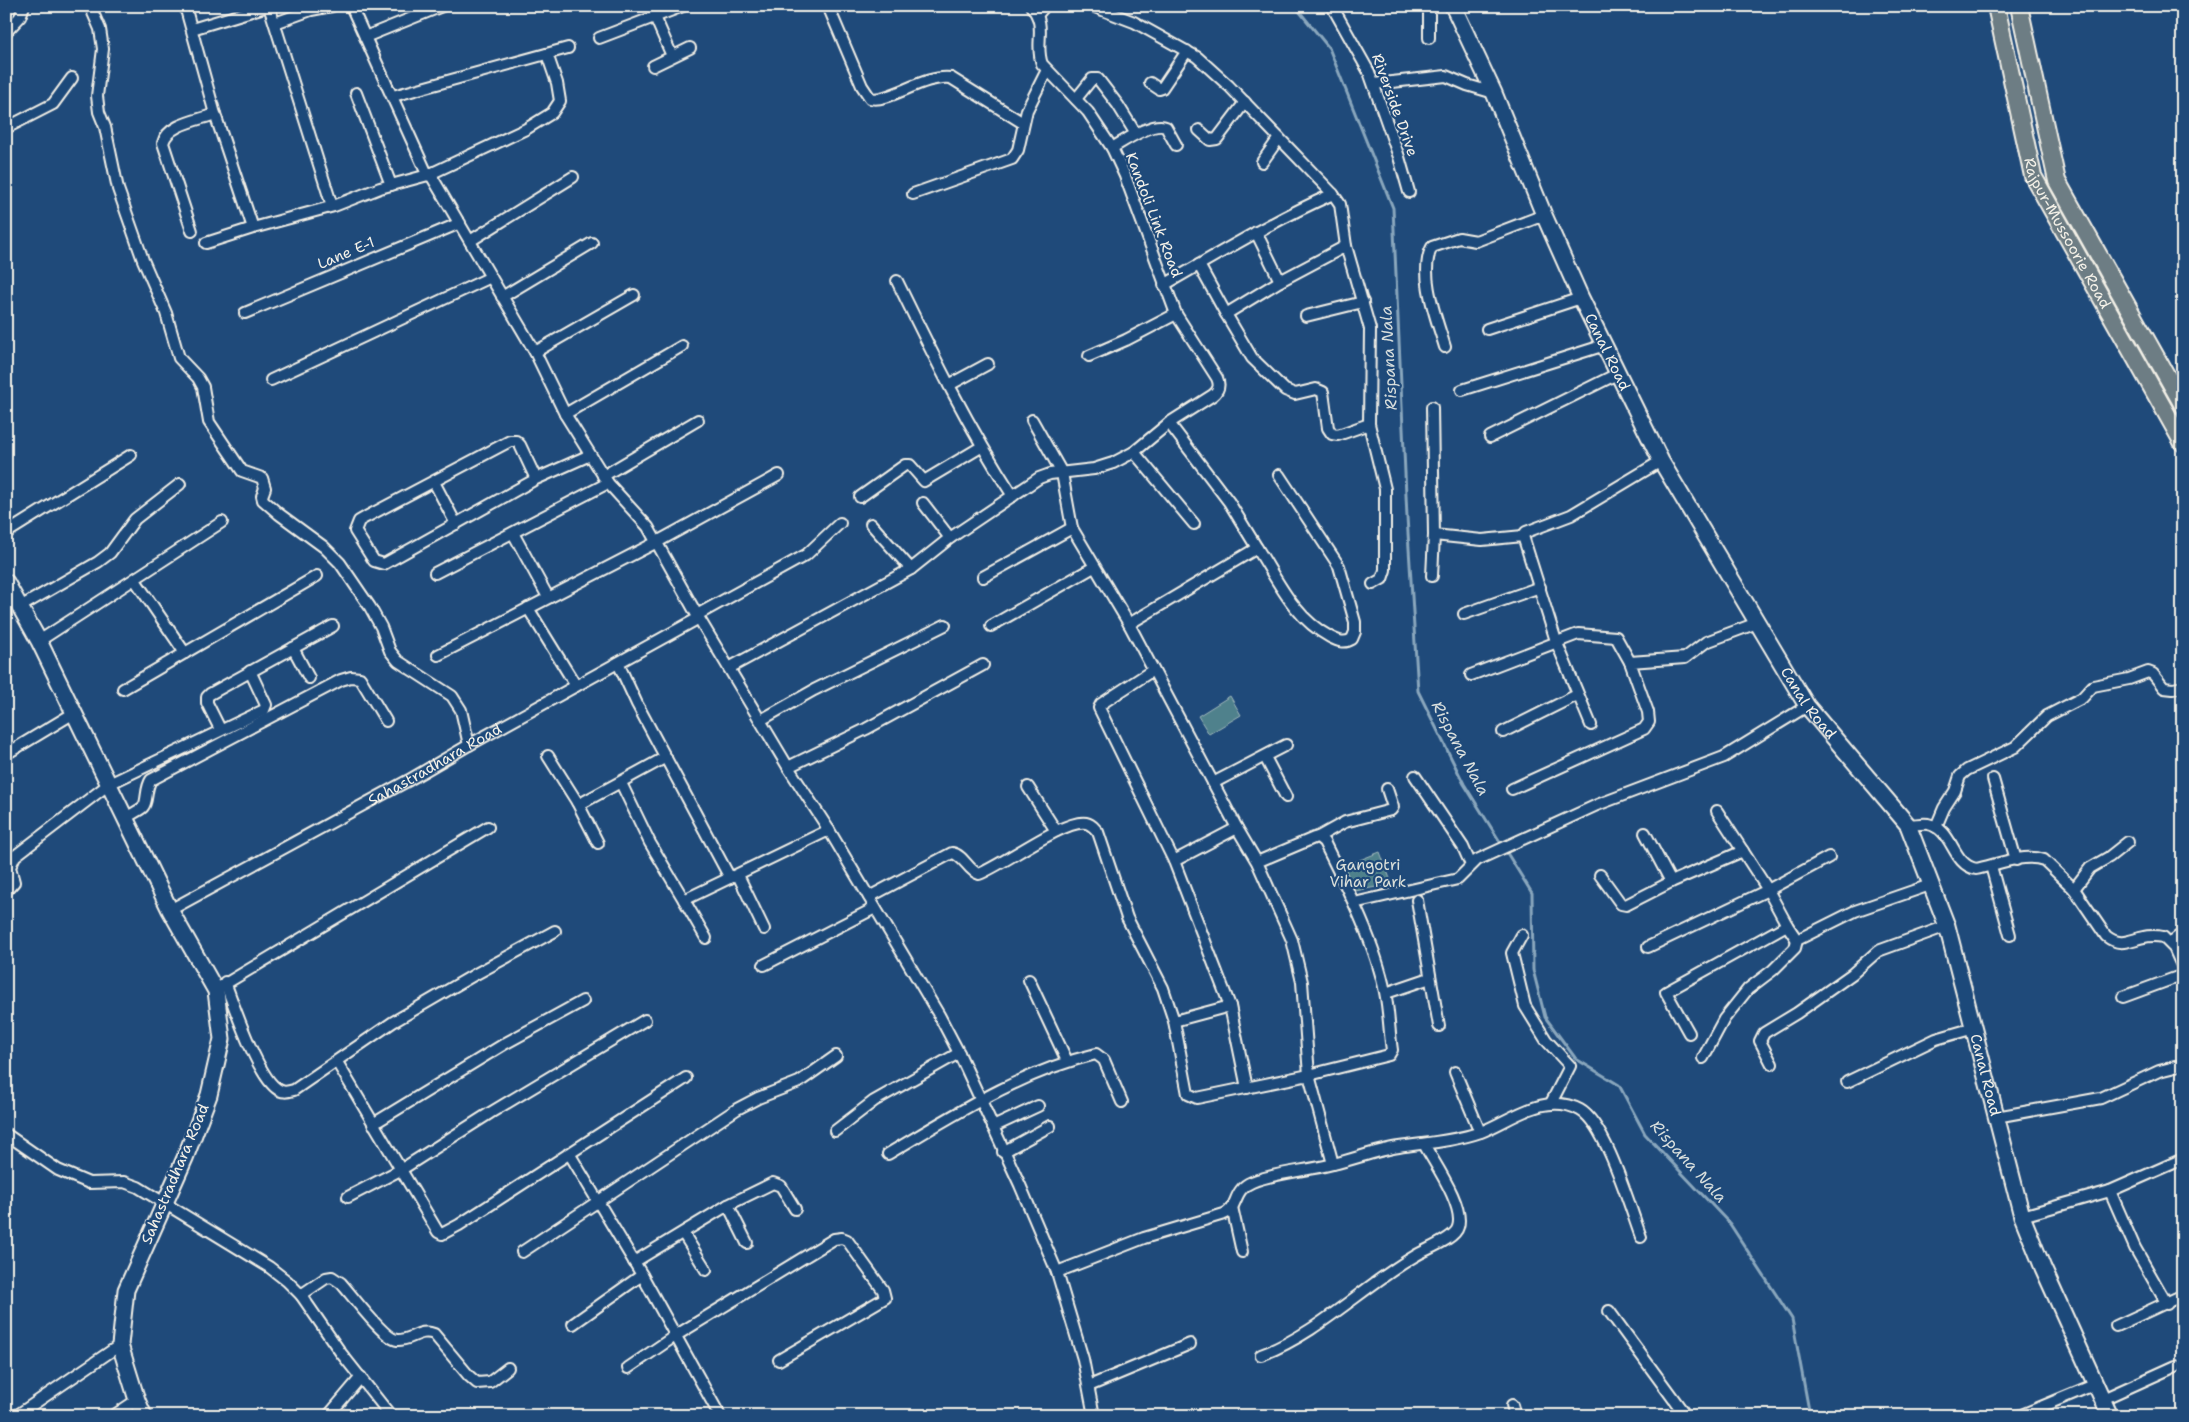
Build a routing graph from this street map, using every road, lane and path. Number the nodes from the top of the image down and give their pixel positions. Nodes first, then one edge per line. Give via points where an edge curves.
1 (24, 6) edge
2 (90, 6) edge
3 (185, 6) edge
4 (268, 6) edge
5 (332, 6) edge
6 (351, 6) edge
7 (442, 6) edge
8 (683, 6) edge
9 (828, 6) edge
10 (1092, 6) edge
11 (1332, 6) edge
12 (1429, 6) edge
13 (1454, 6) edge
14 (1996, 6) edge
15 (2019, 6) edge
16 (1038, 9) edge
17 (655, 17) junction
18 (275, 23) junction
19 (192, 29) junction
20 (6, 32) edge
21 (365, 37) junction
22 (599, 38) dead end
23 (1430, 38) dead end
24 (568, 48) dead end
25 (690, 48) dead end
26 (1187, 51) junction
27 (548, 54) junction
28 (672, 56) junction
29 (653, 66) dead end
30 (1047, 70) junction
31 (72, 78) dead end
32 (1150, 83) dead end
33 (1374, 84) junction
34 (356, 93) dead end
35 (1494, 93) junction
36 (393, 96) junction
37 (1076, 99) junction
38 (1245, 102) junction
39 (215, 114) junction
40 (1023, 123) junction
41 (6, 128) edge
42 (1199, 130) dead end
43 (1136, 134) junction
44 (1279, 138) junction
45 (1176, 145) dead end
46 (1112, 148) junction
47 (1262, 162) dead end
48 (427, 175) junction
49 (573, 177) dead end
50 (391, 185) junction
51 (1409, 192) dead end
52 (914, 194) dead end
53 (1333, 194) junction
54 (332, 206) junction
55 (1544, 215) junction
56 (460, 223) junction
57 (252, 228) junction
58 (192, 231) dead end
59 (1256, 232) junction
60 (470, 242) junction
61 (206, 243) dead end
62 (592, 243) dead end
63 (1346, 246) junction
64 (1200, 265) junction
65 (491, 277) junction
66 (897, 281) dead end
67 (1280, 281) junction
68 (1164, 285) junction
69 (634, 295) dead end
70 (502, 297) junction
71 (1581, 298) junction
72 (1363, 302) junction
73 (245, 313) dead end
74 (1176, 314) junction
75 (1226, 314) junction
76 (1306, 316) dead end
77 (1486, 329) dead end
78 (682, 346) dead end
79 (1605, 346) junction
80 (1445, 347) dead end
81 (536, 352) junction
82 (1089, 356) dead end
83 (988, 364) dead end
84 (1619, 373) junction
85 (271, 380) dead end
86 (949, 385) junction
87 (1462, 390) dead end
88 (2183, 405) edge
89 (1432, 407) dead end
90 (565, 414) junction
91 (698, 420) dead end
92 (1032, 420) dead end
93 (1169, 423) junction
94 (1369, 424) junction
95 (1490, 437) dead end
96 (2183, 443) edge
97 (981, 447) junction
98 (1134, 452) junction
99 (590, 454) junction
100 (131, 455) dead end
101 (1661, 461) junction
102 (1062, 473) junction
103 (779, 475) dead end
104 (1279, 475) dead end
105 (536, 479) junction
106 (606, 480) junction
107 (434, 482) junction
108 (180, 484) dead end
109 (1013, 496) junction
110 (860, 497) dead end
111 (923, 503) dead end
112 (222, 522) dead end
113 (840, 523) dead end
114 (456, 524) junction
115 (870, 524) dead end
116 (1194, 524) dead end
117 (1072, 528) junction
118 (6, 533) edge
119 (513, 533) junction
120 (1434, 535) junction
121 (1523, 536) junction
122 (950, 538) junction
123 (657, 542) junction
124 (1257, 548) junction
125 (1094, 567) junction
126 (911, 569) junction
127 (435, 573) dead end
128 (317, 576) dead end
129 (1432, 576) dead end
130 (983, 577) dead end
131 (135, 580) junction
132 (6, 582) edge
133 (1373, 584) dead end
134 (1540, 587) junction
135 (548, 597) junction
136 (20, 606) junction
137 (528, 608) junction
138 (1464, 614) dead end
139 (698, 616) junction
140 (1757, 623) junction
141 (945, 624) dead end
142 (1129, 624) junction
143 (333, 626) dead end
144 (990, 626) dead end
145 (39, 642) junction
146 (1556, 642) junction
147 (293, 648) junction
148 (185, 653) junction
149 (438, 655) dead end
150 (1630, 662) junction
151 (618, 663) junction
152 (983, 665) dead end
153 (729, 668) junction
154 (1154, 670) junction
155 (250, 671) junction
156 (1471, 675) dead end
157 (309, 678) dead end
158 (576, 686) junction
159 (2183, 687) edge
160 (123, 689) dead end
161 (1577, 695) junction
162 (1807, 706) junction
163 (74, 713) junction
164 (761, 720) junction
165 (386, 721) dead end
166 (1591, 725) dead end
167 (220, 729) junction
168 (1504, 732) dead end
169 (469, 744) junction
170 (1286, 745) dead end
171 (6, 754) edge
172 (548, 756) dead end
173 (1265, 757) junction
174 (666, 758) junction
175 (788, 768) junction
176 (1415, 776) dead end
177 (1993, 779) dead end
178 (621, 783) junction
179 (1213, 783) junction
180 (109, 784) junction
181 (1028, 787) dead end
182 (1387, 789) dead end
183 (1512, 789) dead end
184 (1286, 798) dead end
185 (577, 802) junction
186 (1716, 811) dead end
187 (126, 818) junction
188 (1908, 825) junction
189 (488, 826) dead end
190 (1936, 827) junction
191 (1237, 828) junction
192 (829, 830) junction
193 (1056, 831) junction
194 (1645, 833) dead end
195 (1318, 837) junction
196 (2128, 842) dead end
197 (598, 843) dead end
198 (1743, 851) junction
199 (1829, 857) dead end
200 (2016, 860) junction
201 (1174, 861) junction
202 (1258, 862) junction
203 (1474, 862) junction
204 (1991, 866) junction
205 (1600, 874) dead end
206 (734, 877) junction
207 (1671, 882) junction
208 (1933, 884) junction
209 (2074, 889) junction
210 (6, 890) edge
211 (1768, 890) junction
212 (869, 897) junction
213 (684, 900) junction
214 (1417, 900) dead end
215 (1354, 903) junction
216 (874, 908) junction
217 (170, 910) junction
218 (1787, 925) junction
219 (1947, 926) junction
220 (764, 929) dead end
221 (555, 931) dead end
222 (2183, 933) edge
223 (2010, 935) dead end
224 (1522, 936) dead end
225 (706, 938) dead end
226 (1797, 940) junction
227 (2171, 942) junction
228 (1648, 947) dead end
229 (764, 965) dead end
230 (2183, 968) edge
231 (2183, 975) edge
232 (1430, 978) junction
233 (1029, 980) dead end
234 (220, 986) junction
235 (1386, 993) junction
236 (2124, 997) dead end
237 (583, 1002) dead end
238 (1230, 1006) junction
239 (645, 1020) dead end
240 (1174, 1021) junction
241 (1439, 1026) dead end
242 (1974, 1028) junction
243 (1689, 1033) dead end
244 (959, 1053) junction
245 (836, 1056) dead end
246 (1703, 1058) dead end
247 (1067, 1061) junction
248 (337, 1062) junction
249 (1772, 1064) dead end
250 (2183, 1065) edge
251 (1455, 1072) dead end
252 (1309, 1075) junction
253 (686, 1078) dead end
254 (1847, 1082) dead end
255 (1247, 1088) junction
256 (980, 1100) junction
257 (1122, 1102) dead end
258 (1551, 1104) junction
259 (1038, 1106) dead end
260 (1996, 1117) junction
261 (373, 1124) junction
262 (1050, 1126) dead end
263 (993, 1127) junction
264 (835, 1131) dead end
265 (1480, 1132) junction
266 (6, 1134) edge
267 (1424, 1144) junction
268 (1003, 1152) junction
269 (569, 1153) junction
270 (888, 1154) dead end
271 (2183, 1159) edge
272 (1333, 1164) junction
273 (402, 1169) junction
274 (2110, 1191) junction
275 (348, 1197) dead end
276 (164, 1202) junction
277 (599, 1202) junction
278 (728, 1205) junction
279 (1232, 1207) junction
280 (796, 1209) dead end
281 (2022, 1216) junction
282 (683, 1233) junction
283 (1641, 1238) dead end
284 (747, 1244) dead end
285 (522, 1252) dead end
286 (1242, 1252) dead end
287 (634, 1262) junction
288 (706, 1270) dead end
289 (1057, 1272) junction
290 (642, 1275) junction
291 (301, 1295) junction
292 (2183, 1295) edge
293 (2167, 1304) junction
294 (1609, 1312) dead end
295 (573, 1324) dead end
296 (2116, 1326) dead end
297 (675, 1336) junction
298 (1190, 1344) dead end
299 (120, 1345) junction
300 (1261, 1355) dead end
301 (779, 1360) dead end
302 (2176, 1366) dead end
303 (508, 1368) dead end
304 (628, 1368) dead end
305 (361, 1377) junction
306 (2096, 1384) junction
307 (1089, 1386) junction
308 (2103, 1399) junction
309 (137, 1400) junction
310 (716, 1414) edge
311 (16, 1416) edge
312 (113, 1416) edge
313 (144, 1416) edge
314 (328, 1416) edge
315 (391, 1416) edge
316 (1094, 1416) edge
317 (1686, 1416) edge
318 (2019, 1416) edge
319 (2110, 1416) edge

1 - 20 street via 20,17
2 - 169 street via 100,29 103,49 97,96 99,112 118,189 166,313 179,358 203,386 209,422 242,471 262,478 265,488 262,496 268,505 340,563 370,606 390,651 398,661 452,696 461,710
3 - 19 street
4 - 18 street
4 - 19 street
5 - 18 street
6 - 21 street
7 - 21 street
8 - 17 street
9 - 40 street via 870,98 879,99 941,76 951,78
10 - 26 street via 1134,22
11 - 33 street, Riverside Drive via 1363,58
12 - 23 street
13 - 35 street, Canal Road
14 - 96 main road, Rajpur-Mussoorie Road via 2033,176
15 - 88 main road, Rajpur-Mussoorie Road via 2057,181
16 - 30 street, Kandoli Link Road via 1039,56
17 - 22 street
17 - 28 street
18 - 54 street
19 - 39 street
21 - 36 street
24 - 27 street
25 - 28 street
26 - 32 street via 1162,88 1158,90
26 - 38 street
27 - 36 street
27 - 48 street via 560,101 552,113 526,129
28 - 29 street
30 - 37 street, Kandoli Link Road
30 - 40 street
31 - 41 street via 53,104
33 - 35 street via 1446,76
33 - 51 street, Riverside Drive
34 - 50 street
35 - 55 street, Canal Road
36 - 48 street
37 - 43 street via 1092,79 1098,79
37 - 46 street, Kandoli Link Road
38 - 42 street via 1217,139 1210,140
38 - 44 street
39 - 57 street
39 - 58 street via 173,129 162,143
40 - 52 street via 1018,150 1012,158
43 - 45 street via 1162,126
43 - 46 street
44 - 47 street
44 - 53 street
46 - 68 street, Kandoli Link Road
48 - 50 street
48 - 56 street via 432,177
49 - 60 street
50 - 54 street
53 - 59 street
53 - 63 street via 1340,204
54 - 57 street
55 - 71 street, Canal Road
55 - 80 street via 1476,241 1459,238 1432,247 1428,289
56 - 60 street
56 - 73 street, Lane E-1
57 - 61 street
59 - 64 street
59 - 67 street
60 - 65 street
62 - 70 street
63 - 67 street
63 - 72 street
64 - 68 street
64 - 75 street
65 - 70 street
65 - 85 street
66 - 86 street
67 - 75 street
68 - 74 street, Kandoli Link Road
69 - 81 street
70 - 81 street
71 - 77 street
71 - 79 street, Canal Road
72 - 76 street
72 - 94 street via 1371,339
74 - 82 street
74 - 93 street, Kandoli Link Road via 1220,384 1213,396
75 - 94 street via 1252,358 1285,390 1295,394 1316,389 1324,392 1328,428 1332,434 1338,435
78 - 90 street
79 - 84 street, Canal Road
79 - 87 street
81 - 90 street
83 - 86 street
84 - 95 street
84 - 101 street, Canal Road
86 - 97 street
89 - 120 street
90 - 99 street
91 - 106 street
92 - 102 street
93 - 98 street
93 - 124 street via 1229,502
94 - 133 street via 1385,489 1385,570 1382,578
97 - 109 street
97 - 110 street via 924,481 910,465 906,465
98 - 102 street via 1103,468
98 - 116 street
99 - 105 street
99 - 106 street
100 - 118 street
101 - 121 street via 1585,507
101 - 140 street, Canal Road
102 - 109 street via 1039,478
102 - 117 street
103 - 123 street
104 - 124 street via 1339,566 1354,622 1352,639 1341,642 1316,629 1300,615
105 - 107 street via 524,450 516,441 510,441
105 - 114 street
106 - 119 street
106 - 123 street via 648,527
107 - 114 street
107 - 114 street via 366,517 355,531 374,561 384,564
108 - 136 street via 130,523 110,553
109 - 122 street
111 - 122 street
112 - 131 street
113 - 139 street, Sahastradhara Road via 806,555
115 - 126 street
117 - 125 street
117 - 130 street
119 - 127 street
119 - 135 street
120 - 121 street via 1482,540
120 - 129 street
121 - 134 street
122 - 126 street
123 - 135 street
123 - 139 street
124 - 142 street
125 - 142 street
125 - 144 street
126 - 153 street
128 - 148 street
131 - 145 street
131 - 148 street
132 - 136 street, Sahastradhara Road
134 - 138 street
134 - 146 street
135 - 137 street
136 - 145 street, Sahastradhara Road
137 - 149 street
137 - 158 street
139 - 151 street, Sahastradhara Road
139 - 153 street
140 - 150 street via 1706,642 1685,658
140 - 162 street, Canal Road
141 - 164 street
142 - 154 street
143 - 147 street
145 - 163 street, Sahastradhara Road
146 - 150 street via 1578,634 1613,635 1618,638
146 - 156 street
146 - 161 street
147 - 155 street
147 - 157 street
148 - 160 street
150 - 183 street via 1648,712 1649,722 1644,729
151 - 158 street, Sahastradhara Road
151 - 174 street
152 - 175 street
153 - 164 street
154 - 179 street
154 - 201 street via 1099,708
155 - 167 street via 207,697
155 - 167 street via 266,707
158 - 169 street, Sahastradhara Road
159 - 190 street via 2164,688 2148,672 2129,680 2093,686 2082,698 2047,716 2016,747 1962,774
161 - 166 street
161 - 168 street
162 - 188 street, Canal Road
162 - 203 street via 1724,757 1597,805
163 - 171 street
163 - 180 street, Sahastradhara Road
164 - 175 street
165 - 187 street via 360,678 341,680 150,780 146,788 146,802
167 - 180 street
169 - 217 street, Sahastradhara Road
170 - 173 street
172 - 185 street
173 - 179 street
173 - 184 street
174 - 178 street
174 - 206 street
175 - 192 street
176 - 203 street
177 - 200 street
178 - 185 street via 582,804
178 - 213 street via 650,843
179 - 191 street
180 - 187 street, Sahastradhara Road
180 - 210 street via 15,856 10,867 14,882
181 - 193 street
182 - 195 street via 1393,807 1391,810 1345,822
185 - 197 street
186 - 198 street
187 - 217 street, Sahastradhara Road
188 - 190 street
188 - 208 street, Canal Road
189 - 234 street
190 - 204 street via 1944,833 1966,866 1976,869
191 - 201 street
191 - 202 street
192 - 206 street
192 - 212 street
193 - 212 street via 982,874 975,874 959,855 952,853
193 - 240 street via 1083,822 1098,832 1127,918 1156,972
194 - 207 street
195 - 202 street
195 - 215 street via 1324,842
196 - 209 street via 2090,868
198 - 207 street
198 - 211 street
199 - 211 street
200 - 204 street
200 - 209 street via 2044,860
201 - 238 street
202 - 252 street via 1299,963
203 - 215 street via 1462,877 1454,881
204 - 223 street
205 - 207 street via 1620,904 1626,905
206 - 213 street
206 - 220 street
208 - 219 street, Canal Road
208 - 226 street via 1855,911
209 - 227 street via 2103,933 2113,942 2122,944 2151,934
211 - 218 street
211 - 228 street
212 - 216 street
213 - 225 street
214 - 232 street
215 - 235 street
216 - 229 street
216 - 244 street
217 - 234 street, Sahastradhara Road
218 - 226 street
218 - 243 street via 1666,992
219 - 242 street, Canal Road
219 - 249 street via 1878,951 1852,974 1764,1033 1760,1041
221 - 248 street via 393,1022
222 - 227 street
224 - 258 street via 1512,954 1525,1006 1546,1040 1570,1066
226 - 246 street via 1796,948 1748,989 1724,1019
227 - 230 street
231 - 236 street
232 - 235 street
232 - 241 street
233 - 247 street
234 - 248 street via 251,1049 276,1088 287,1092 294,1090
234 - 276 street, Sahastradhara Road via 222,1038 210,1095
235 - 252 street via 1392,1050 1389,1055
237 - 261 street via 498,1047
238 - 240 street
238 - 255 street
239 - 273 street
240 - 255 street via 1188,1094 1197,1098
242 - 254 street via 1936,1039
242 - 260 street, Canal Road
244 - 256 street
244 - 264 street via 874,1101
245 - 277 street via 793,1085 737,1109
247 - 256 street
247 - 257 street via 1100,1055
248 - 261 street
250 - 260 street via 2159,1071 2101,1098
251 - 265 street
252 - 255 street
252 - 272 street
253 - 269 street
256 - 263 street
256 - 270 street
258 - 265 street via 1516,1114
258 - 283 street via 1579,1110 1598,1127
259 - 263 street
260 - 281 street, Canal Road
261 - 273 street
262 - 268 street
263 - 268 street
265 - 267 street
266 - 276 street via 58,1170 89,1183 124,1182
267 - 272 street via 1385,1150
267 - 300 street via 1453,1197 1458,1212 1457,1230 1449,1238 1402,1264 1297,1338
268 - 289 street
269 - 273 street via 444,1234 438,1232
269 - 277 street
271 - 274 street
272 - 279 street via 1254,1181 1240,1189
273 - 275 street
274 - 281 street
274 - 293 street via 2135,1248
276 - 291 street via 269,1267
276 - 299 street, Sahastradhara Road via 126,1290
277 - 285 street
277 - 287 street
278 - 280 street via 773,1183 781,1186
278 - 282 street
278 - 284 street
279 - 286 street
279 - 289 street via 1224,1214 1144,1238
281 - 306 street, Canal Road
282 - 287 street
282 - 288 street
287 - 290 street
289 - 307 street
290 - 295 street
290 - 297 street
291 - 303 street via 332,1277 388,1336 400,1340 421,1332 434,1334 477,1383 490,1382
291 - 305 street
292 - 293 street
293 - 296 street
294 - 317 street
297 - 301 street via 834,1239 847,1240 883,1290 885,1298
297 - 304 street
297 - 310 street
298 - 307 street
299 - 309 street, Sahastradhara Road
299 - 311 street
302 - 308 street
305 - 314 street
305 - 315 street
306 - 308 street, Canal Road
306 - 318 street
307 - 316 street
308 - 319 street, Canal Road
309 - 312 street
309 - 313 street, Sahastradhara Road

